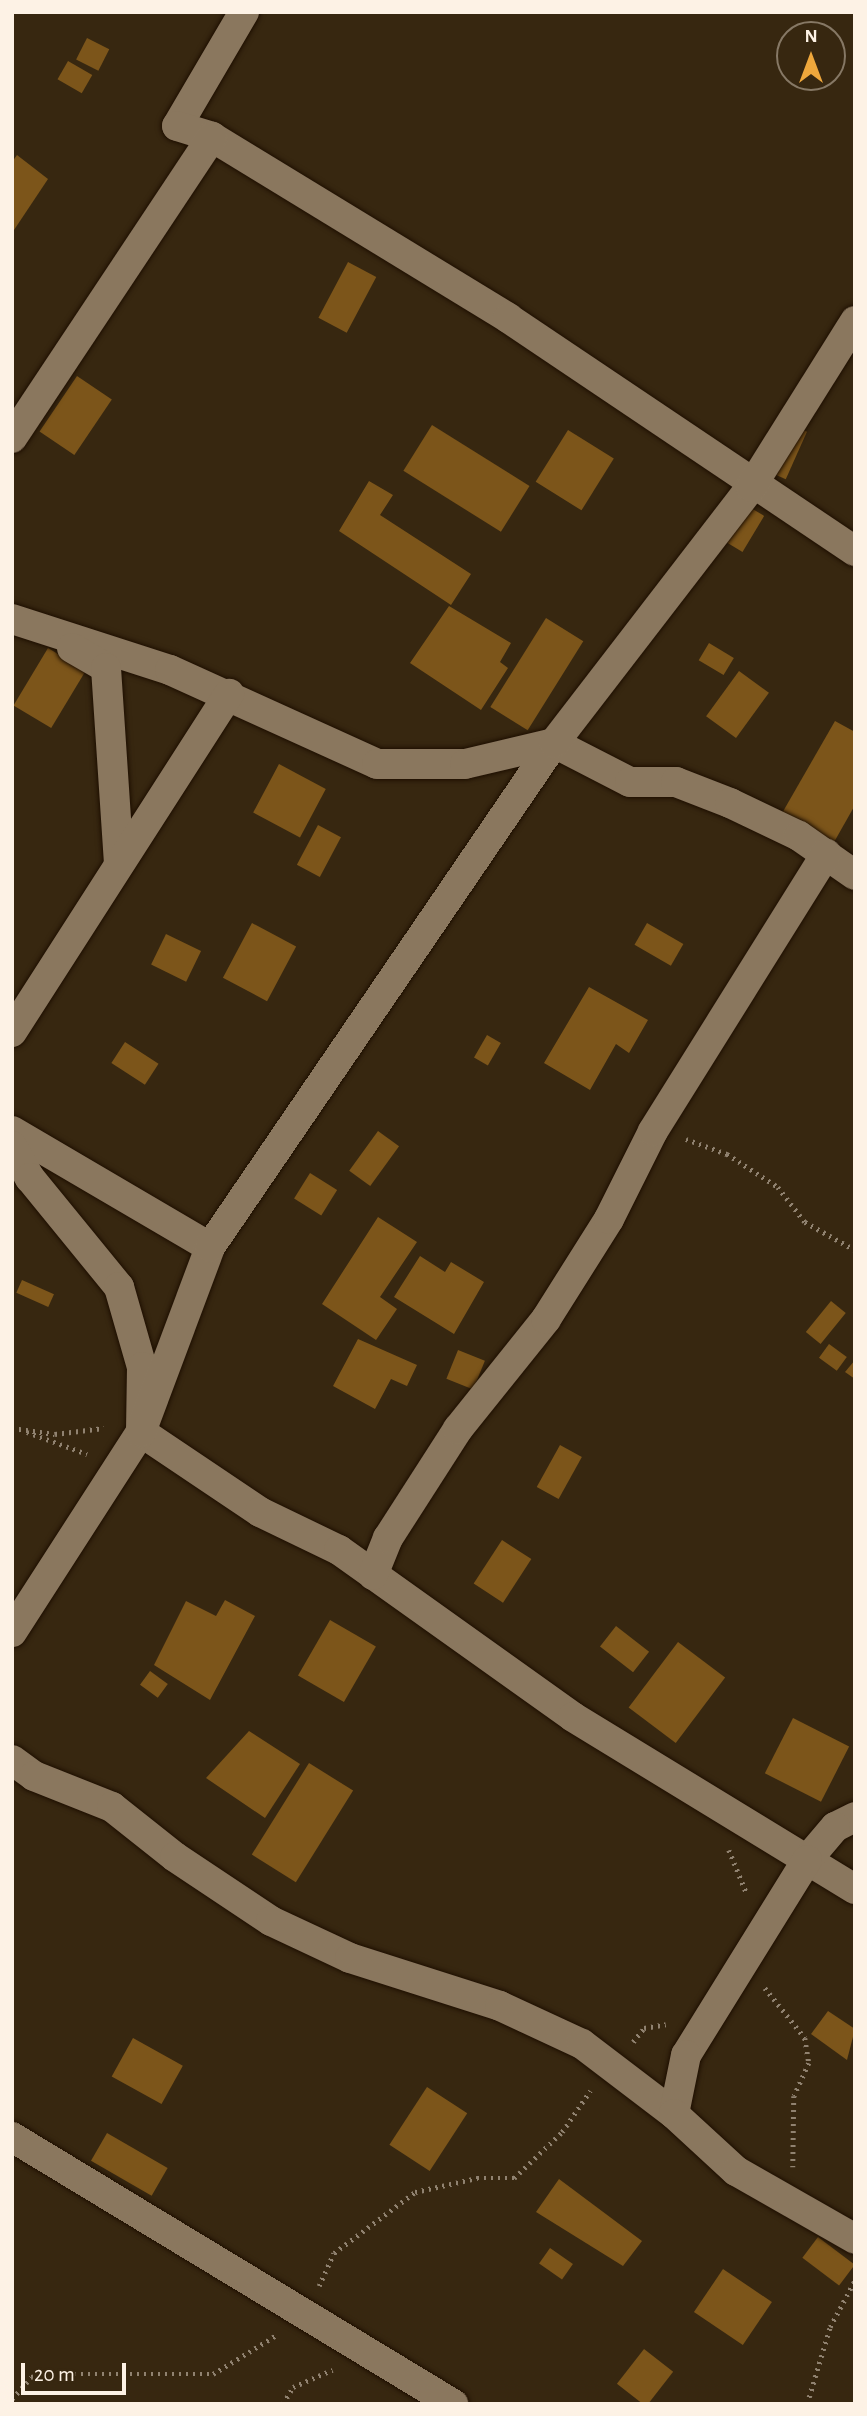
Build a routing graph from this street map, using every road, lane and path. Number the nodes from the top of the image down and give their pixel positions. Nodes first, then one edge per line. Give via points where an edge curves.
1 (244, 12) edge
2 (212, 137) junction
3 (855, 321) edge
4 (12, 438) edge
5 (751, 487) junction
6 (855, 551) edge
7 (12, 599) edge
8 (12, 619) edge
9 (54, 634) junction
10 (229, 694) junction
11 (554, 743) junction
12 (827, 854) junction
13 (120, 864) junction
14 (855, 875) edge
15 (12, 1032) edge
16 (655, 1127) junction
17 (12, 1131) edge
18 (12, 1146) edge
19 (210, 1247) junction
20 (855, 1250) edge
21 (12, 1428) edge
22 (23, 1430) junction
23 (135, 1433) junction
24 (373, 1575) junction
25 (12, 1632) edge
26 (12, 1760) edge
27 (723, 1808) junction
28 (855, 1817) edge
29 (807, 1860) junction
30 (855, 1889) edge
31 (754, 1948) junction
32 (714, 2011) junction
33 (610, 2068) junction
34 (674, 2114) junction
35 (12, 2137) edge
36 (800, 2207) junction
37 (855, 2239) edge
38 (855, 2280) edge
39 (297, 2307) junction
40 (377, 2360) junction
41 (12, 2399) edge
42 (283, 2404) edge
43 (453, 2404) edge
44 (807, 2404) edge

1 - 2 street via 177,126
2 - 4 street
2 - 5 street via 508,318
3 - 5 street
5 - 6 street
5 - 11 street
7 - 9 street
8 - 9 street
9 - 10 street via 91,641
9 - 13 street via 106,668
10 - 11 street via 377,764 465,764
10 - 13 street
11 - 12 street via 630,782 676,782 730,803
11 - 19 street
12 - 14 street
12 - 16 street
13 - 15 street
16 - 20 path via 727,1154 778,1187 805,1222
16 - 24 street via 602,1230 546,1319 458,1429 388,1538
17 - 19 street
18 - 23 street via 119,1287 142,1367
19 - 23 street
21 - 22 path
22 - 23 path
22 - 23 path via 74,1454
23 - 24 street via 260,1512 338,1550
23 - 25 street
24 - 27 street via 573,1717
26 - 33 street via 34,1776 112,1807 175,1857 271,1921 350,1958 500,2006 582,2044
27 - 29 street
27 - 31 path via 727,1846 747,1888
28 - 29 street via 835,1827
29 - 30 street
29 - 31 street
31 - 32 street
31 - 36 path via 769,1996 805,2038 809,2063 794,2096 793,2176
32 - 33 path via 645,2028
32 - 34 street via 686,2055
33 - 34 street
33 - 39 path via 562,2132 514,2178 477,2178 415,2192 334,2253 314,2294
34 - 36 street via 736,2171
35 - 39 street
36 - 37 street
38 - 44 path via 830,2327
39 - 40 street
39 - 41 path via 282,2332 214,2374 46,2374 31,2377
40 - 42 path via 323,2372 293,2386
40 - 43 street

